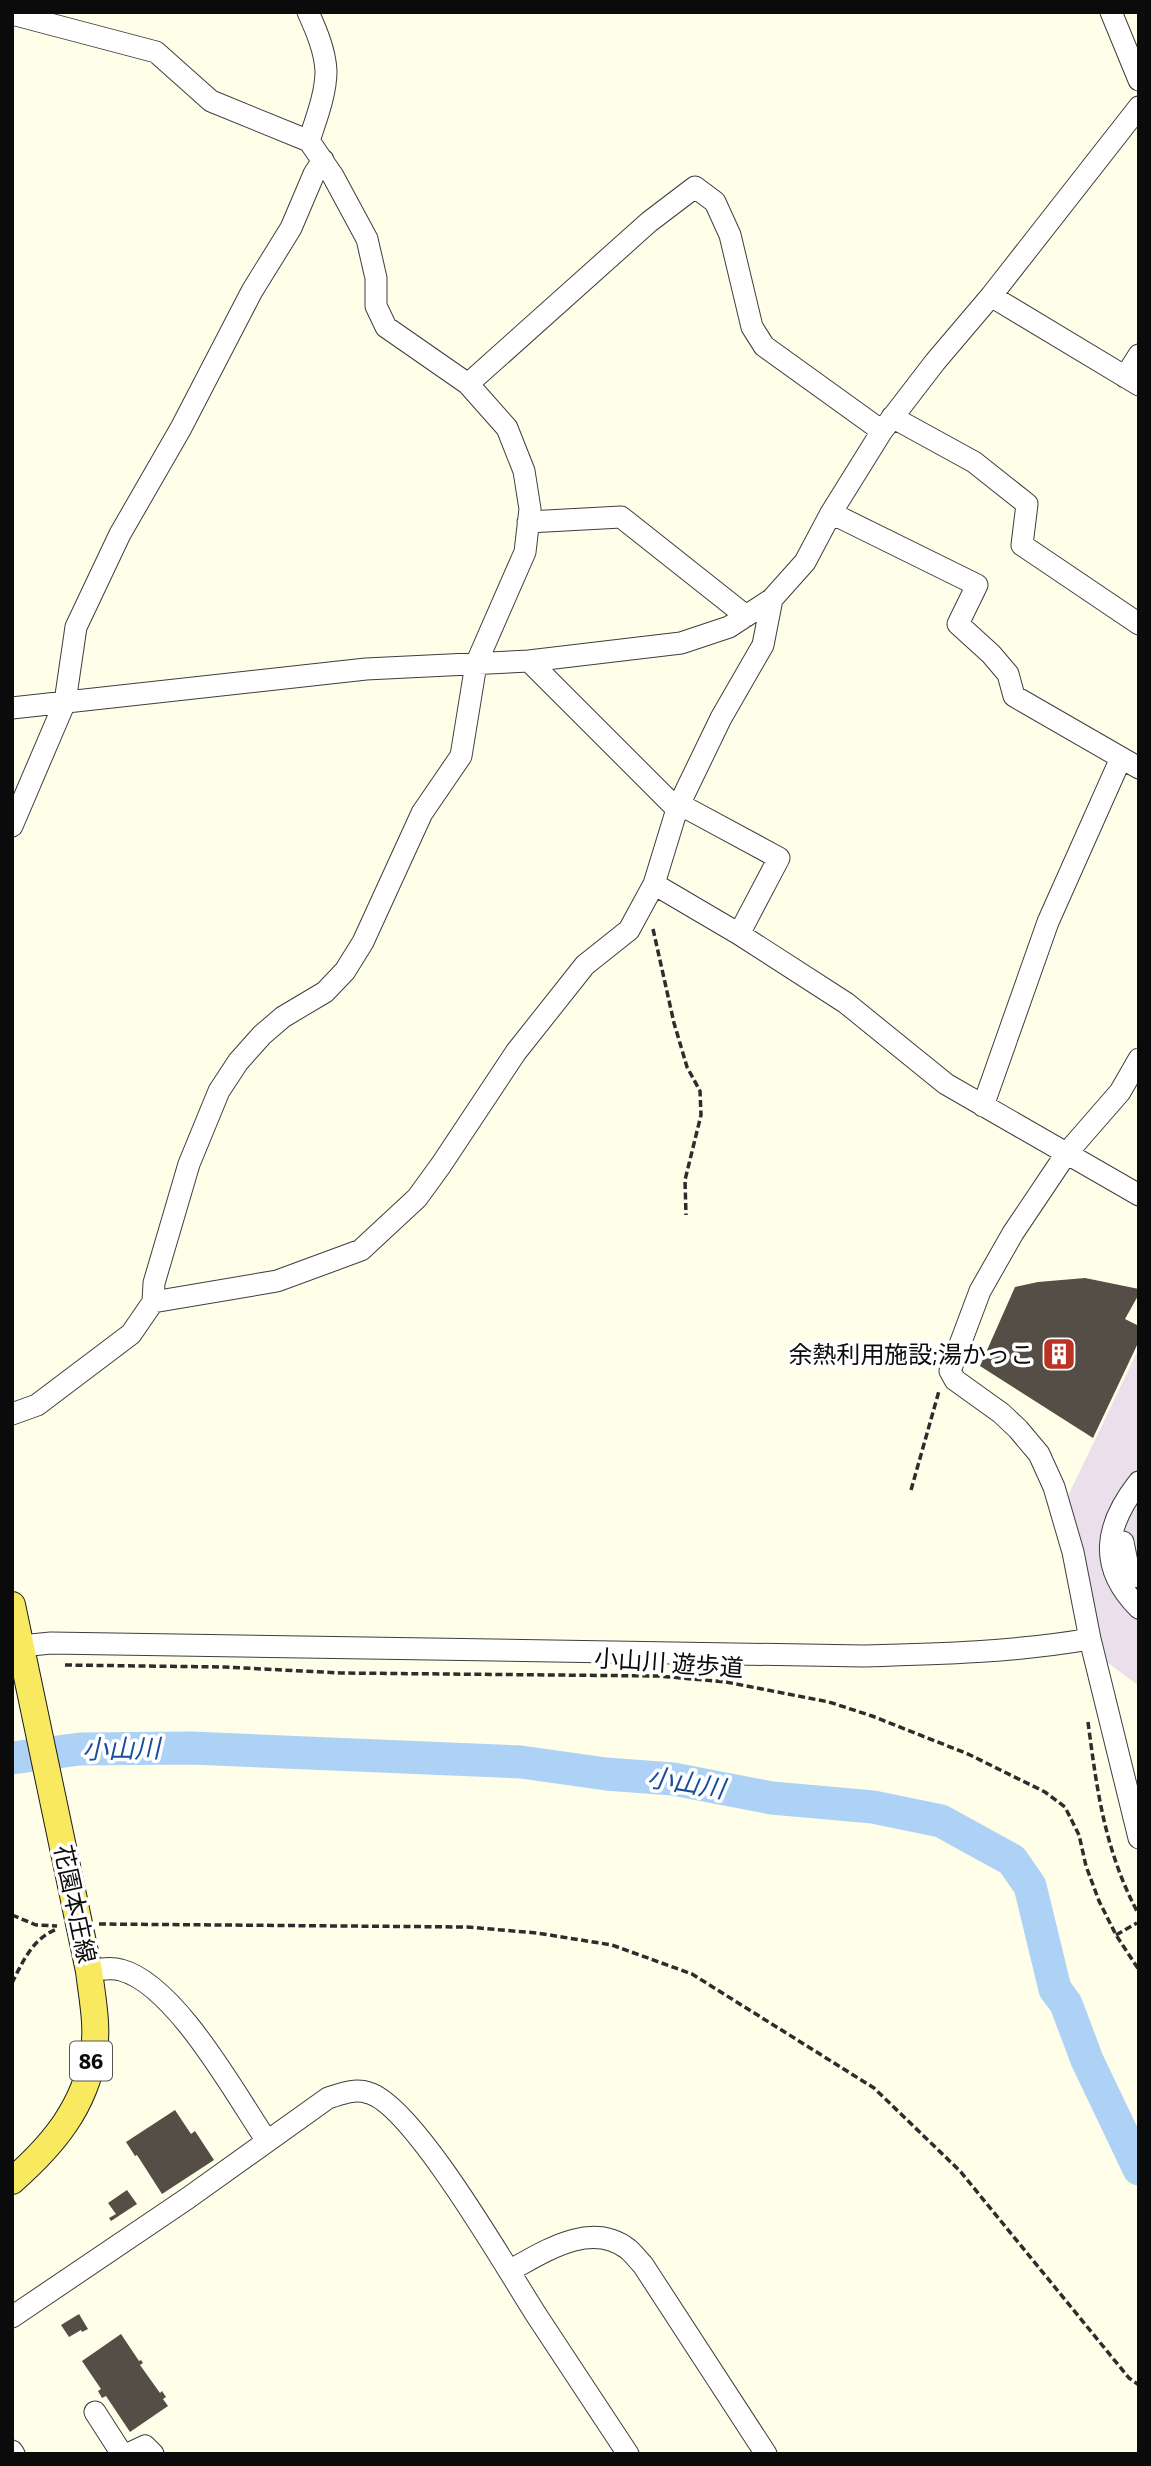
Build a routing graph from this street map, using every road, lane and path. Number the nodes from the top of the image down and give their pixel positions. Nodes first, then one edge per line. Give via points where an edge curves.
1 (308, 12) edge
2 (1111, 12) edge
3 (12, 14) edge
4 (1139, 80) edge
5 (1139, 107) edge
6 (309, 141) junction
7 (323, 160) junction
8 (991, 296) junction
9 (1139, 355) edge
10 (1132, 381) edge
11 (468, 384) junction
12 (887, 424) junction
13 (831, 513) junction
14 (528, 522) junction
15 (772, 599) junction
16 (746, 616) junction
17 (1139, 624) edge
18 (528, 661) junction
19 (476, 664) junction
20 (65, 702) junction
21 (12, 708) edge
22 (1130, 763) edge
23 (678, 807) junction
24 (12, 826) edge
25 (650, 892) junction
26 (739, 934) junction
27 (1139, 1059) edge
28 (983, 1106) junction
29 (1066, 1154) junction
30 (1139, 1195) edge
31 (686, 1215) dead end
32 (153, 1302) junction
33 (950, 1371) junction
34 (12, 1414) edge
35 (1139, 1482) edge
36 (911, 1490) dead end
37 (1139, 1497) edge
38 (1139, 1577) edge
39 (12, 1605) edge
40 (1139, 1608) edge
41 (1090, 1639) junction
42 (22, 1646) junction
43 (65, 1665) dead end
44 (1087, 1710) dead end
45 (1139, 1838) edge
46 (1139, 1914) edge
47 (12, 1915) edge
48 (75, 1922) junction
49 (1137, 1923) dead end
50 (1116, 1935) junction
51 (1139, 1970) edge
52 (89, 1971) junction
53 (12, 1983) edge
54 (267, 2141) junction
55 (12, 2181) edge
56 (509, 2271) junction
57 (12, 2317) edge
58 (1139, 2385) edge
59 (95, 2412) dead end
60 (125, 2454) edge
61 (153, 2454) edge
62 (628, 2454) edge
63 (766, 2454) edge

1 - 6 street via 326,71
2 - 4 street
3 - 6 street via 156,52 211,102
5 - 8 street
6 - 7 street
7 - 11 street via 367,239 376,278 376,306 386,327
7 - 20 street via 291,228 252,291 115,545 76,627
8 - 10 street
8 - 12 street
9 - 10 street
11 - 12 street via 649,222 695,187 715,202 730,235 752,327 764,346
11 - 14 street via 507,429 524,471
12 - 13 street
12 - 17 street via 974,462 1027,504 1022,545
13 - 15 street via 805,562
13 - 22 street via 977,585 958,624 1009,674 1014,696
14 - 16 street via 621,517
14 - 19 street via 525,552
15 - 16 street
15 - 23 street via 763,645
16 - 18 street via 729,627 681,643
18 - 19 street
18 - 23 street
19 - 20 street via 366,669
19 - 32 street via 461,756 422,813 363,942 325,992 262,1035 219,1091 188,1164 154,1283
20 - 21 street
20 - 24 street
22 - 28 street via 1048,922
23 - 25 street
23 - 26 street via 779,858
25 - 26 street
25 - 31 path via 674,1023 687,1067 700,1091 701,1115 685,1180
25 - 32 street via 629,930 585,965 516,1052 416,1198 361,1250 277,1281
26 - 28 street via 846,1003 925,1069
27 - 29 street via 1120,1091
28 - 29 street
29 - 30 street
29 - 33 street via 989,1275
32 - 34 street via 131,1334 37,1405
33 - 36 path via 933,1408
33 - 41 street via 955,1380 1001,1413 1039,1454 1073,1552
35 - 40 street via 1122,1503 1109,1551 1118,1581
37 - 38 street via 1123,1542 1128,1567
39 - 42 main road, 花園本庄線 / 86
41 - 42 street via 954,1654 864,1656
41 - 45 street
42 - 48 main road, 花園本庄線 / 86
43 - 50 path, 小山川 遊歩道 via 659,1676 726,1682 829,1702 968,1754 1054,1797 1072,1817 1099,1901
44 - 46 path via 1098,1799 1121,1879
47 - 48 path via 43,1927
48 - 52 main road, 花園本庄線 / 86
48 - 53 path via 40,1937
48 - 58 path via 467,1927 612,1945 692,1974 874,2088 960,2171
49 - 50 path
50 - 51 path, 小山川 遊歩道
52 - 54 street via 123,1970 171,2002
52 - 55 main road, 花園本庄線 / 86 via 94,2051 84,2085 67,2124
54 - 56 street via 328,2098 347,2091 369,2093 411,2128
54 - 57 street
56 - 62 street
56 - 63 street via 557,2245 591,2237 612,2240 628,2249 643,2265
59 - 60 street
60 - 61 street via 145,2446

